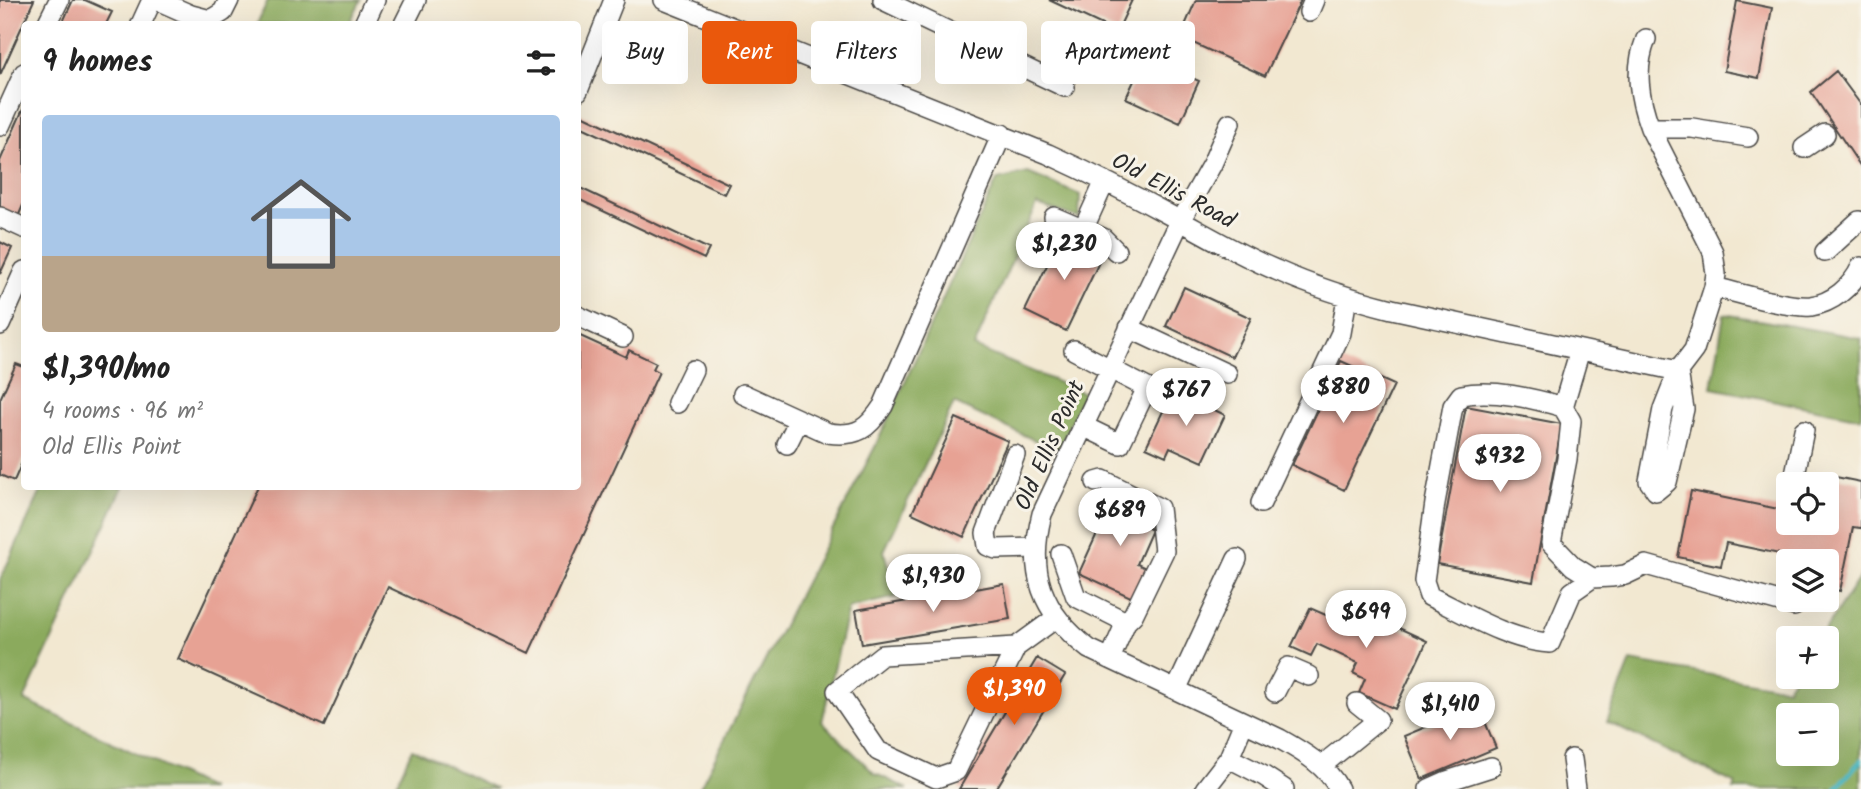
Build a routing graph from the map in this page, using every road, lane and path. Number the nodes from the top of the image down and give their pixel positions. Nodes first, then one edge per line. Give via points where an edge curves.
1 (59, 0) edge
2 (155, 0) edge
3 (229, 0) edge
4 (375, 0) edge
5 (416, 0) edge
6 (614, 0) edge
7 (664, 0) edge
8 (883, 0) edge
9 (48, 21) edge
10 (143, 21) edge
11 (365, 21) edge
12 (406, 21) edge
13 (1646, 39) dead end
14 (21, 80) edge
15 (581, 83) edge
16 (1065, 87) dead end
17 (1230, 124) dead end
18 (0, 126) edge
19 (1650, 128) junction
20 (1002, 134) junction
21 (1825, 134) dead end
22 (1748, 137) dead end
23 (1804, 148) dead end
24 (1105, 181) junction
25 (0, 217) edge
26 (1054, 217) dead end
27 (1857, 219) edge
28 (1180, 220) junction
29 (21, 227) edge
30 (1083, 230) junction
31 (1116, 251) dead end
32 (1825, 252) dead end
33 (1861, 268) edge
34 (21, 277) edge
35 (1714, 287) junction
36 (1346, 298) junction
37 (581, 317) edge
38 (2, 318) edge
39 (1129, 328) junction
40 (622, 337) dead end
41 (1074, 350) dead end
42 (1580, 350) junction
43 (693, 370) dead end
44 (1110, 370) junction
45 (1678, 371) junction
46 (1227, 374) dead end
47 (743, 394) dead end
48 (677, 403) dead end
49 (1563, 407) junction
50 (799, 421) junction
51 (1083, 426) junction
52 (1804, 430) dead end
53 (787, 444) dead end
54 (1016, 455) dead end
55 (1795, 472) edge
56 (1096, 482) dead end
57 (1261, 503) dead end
58 (1035, 548) junction
59 (1061, 554) dead end
60 (1237, 559) dead end
61 (1592, 578) junction
62 (1776, 601) edge
63 (1056, 618) junction
64 (1126, 622) junction
65 (1016, 647) junction
66 (1110, 659) junction
67 (1309, 676) dead end
68 (1176, 690) junction
69 (1275, 692) dead end
70 (1357, 703) dead end
71 (1244, 722) junction
72 (1228, 758) junction
73 (1572, 759) dead end
74 (1321, 766) junction
75 (1491, 767) dead end
76 (1205, 789) edge
77 (1284, 789) edge
78 (1339, 789) edge
79 (1429, 789) edge
80 (1576, 789) edge

1 - 9 street
2 - 3 street via 210,20 223,12
2 - 10 street
4 - 11 street
5 - 12 street
6 - 15 street
7 - 20 street, Old Ellis Road
8 - 16 street
13 - 19 street via 1638,83
14 - 18 street
17 - 28 street, Old Ellis Point
19 - 22 street via 1692,128
19 - 35 street via 1713,252
20 - 24 street, Old Ellis Road
20 - 50 street via 874,419 865,428 841,435
21 - 23 street
24 - 28 street, Old Ellis Road
24 - 30 street
25 - 29 street
26 - 30 street
27 - 32 street
28 - 36 street, Old Ellis Road via 1275,270
28 - 39 street, Old Ellis Point
30 - 31 street via 1103,238
33 - 35 street via 1843,291 1810,306
34 - 38 street
35 - 45 street via 1694,350
36 - 42 street, Old Ellis Road
36 - 57 street via 1341,333
37 - 40 street
39 - 44 street, Old Ellis Point
39 - 46 street
41 - 44 street
42 - 45 street, Old Ellis Road
42 - 49 street
43 - 48 street
44 - 51 street, Old Ellis Point
44 - 51 street via 1147,388 1120,444
45 - 45 street via 1663,409 1662,457 1692,410
47 - 50 street
49 - 61 street via 1571,421 1551,542 1573,566
49 - 61 street via 1479,392 1461,395 1453,406 1424,580 1429,596 1492,626 1550,643 1572,592
50 - 53 street
51 - 58 street, Old Ellis Point via 1042,514
52 - 55 street
54 - 58 street via 986,533 988,546
56 - 64 street via 1102,480 1159,508 1164,551
58 - 63 street, Old Ellis Point via 1038,580
59 - 64 street via 1076,597
60 - 68 street
61 - 62 street via 1625,575 1646,565
63 - 65 street
63 - 66 street, Old Ellis Point via 1089,649
64 - 66 street
65 - 65 street via 882,655 837,691 878,751 936,778 956,771
66 - 68 street, Old Ellis Point
67 - 69 street via 1288,667
68 - 71 street, Old Ellis Point
70 - 74 street via 1378,720
71 - 72 street
71 - 74 street, Old Ellis Point
72 - 76 street
72 - 77 street
73 - 80 street
74 - 78 street, Old Ellis Point
75 - 79 street

